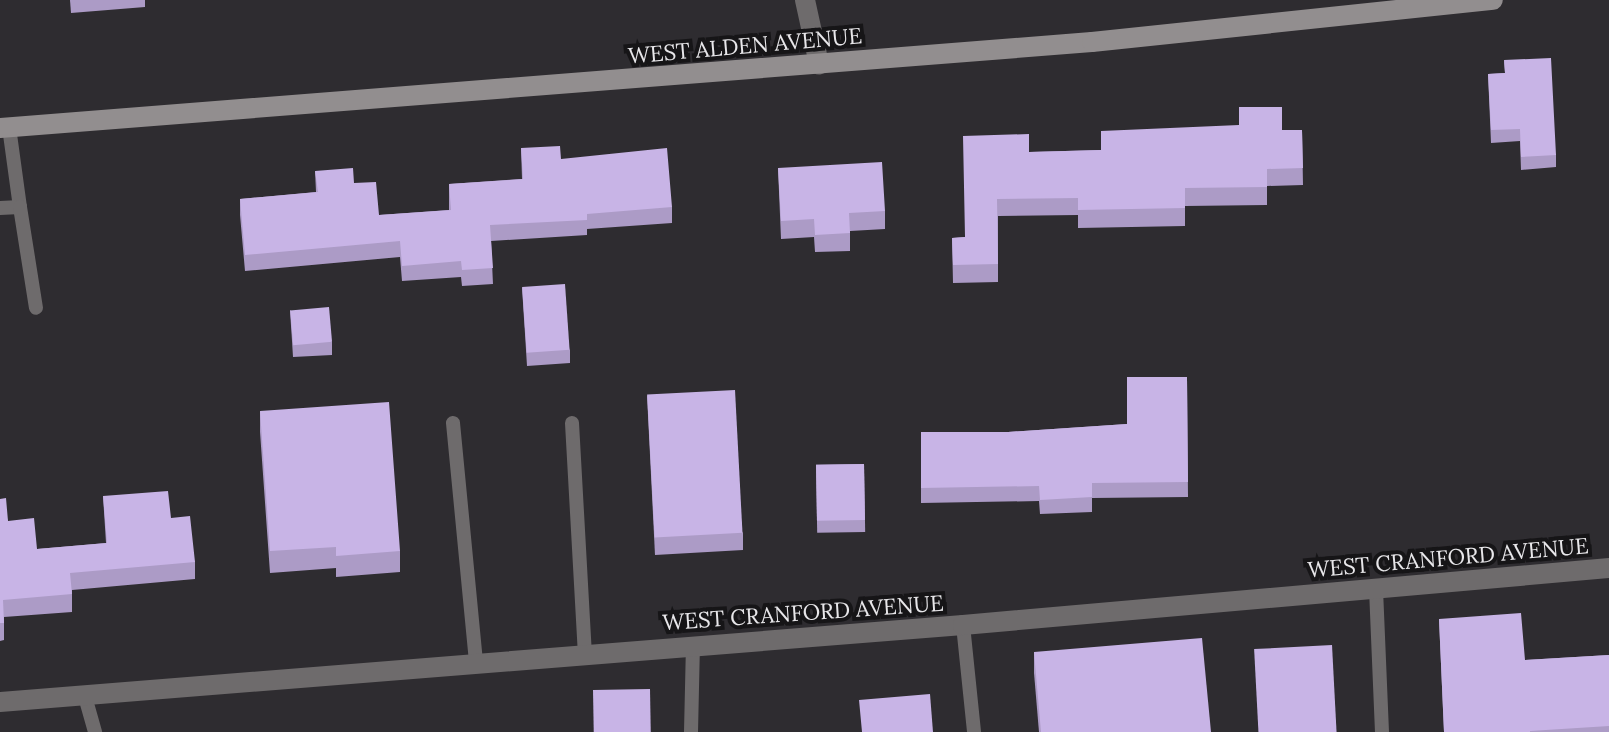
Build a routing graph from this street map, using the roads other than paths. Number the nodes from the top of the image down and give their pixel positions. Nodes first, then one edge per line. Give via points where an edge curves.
1 (805, 0) edge
2 (1493, 0) edge
3 (819, 64) junction
4 (5, 127) edge
5 (20, 207) junction
6 (0, 208) edge
7 (36, 308) dead end
8 (453, 423) dead end
9 (572, 423) dead end
10 (1609, 568) edge
11 (1376, 589) junction
12 (963, 625) junction
13 (693, 645) junction
14 (585, 654) junction
15 (476, 662) junction
16 (84, 693) junction
17 (0, 702) edge
18 (95, 732) edge
19 (691, 732) edge
20 (974, 732) edge
21 (1382, 732) edge

1 - 3 street
2 - 3 street, WEST ALDEN AVENUE
3 - 4 street, WEST ALDEN AVENUE
4 - 5 lane
5 - 6 lane
5 - 7 lane
8 - 15 lane
9 - 14 lane
10 - 11 street, WEST CRANFORD AVENUE
11 - 12 street, WEST CRANFORD AVENUE
11 - 21 lane
12 - 13 street, WEST CRANFORD AVENUE
12 - 20 lane
13 - 14 street, WEST CRANFORD AVENUE
13 - 19 lane
14 - 15 street, WEST CRANFORD AVENUE
15 - 16 street, WEST CRANFORD AVENUE
16 - 17 street, WEST CRANFORD AVENUE
16 - 18 lane

